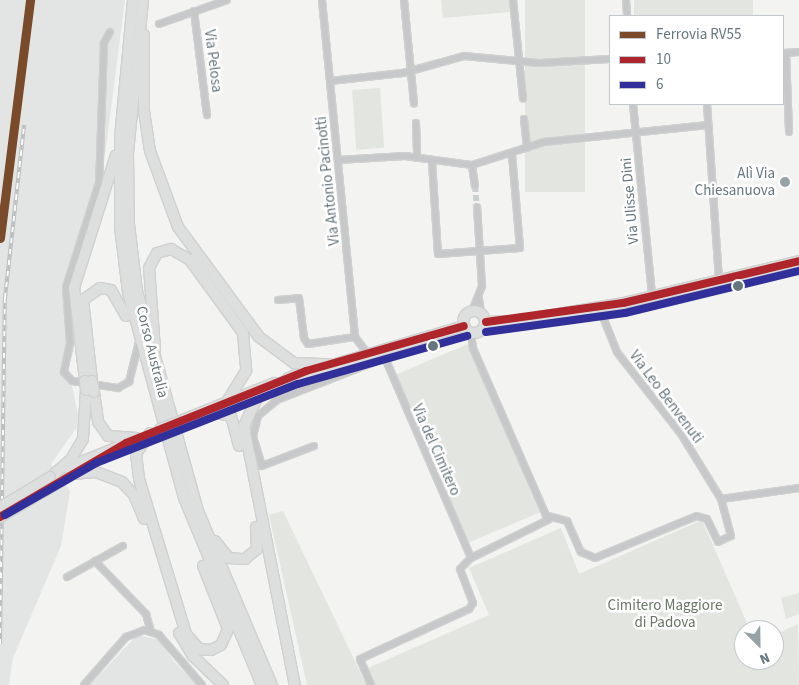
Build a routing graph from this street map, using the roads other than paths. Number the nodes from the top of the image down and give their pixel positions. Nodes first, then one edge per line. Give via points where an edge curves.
1 (133, 0) edge
2 (144, 0) edge
3 (228, 0) edge
4 (322, 0) edge
5 (404, 0) edge
6 (513, 0) edge
7 (626, 0) edge
8 (194, 11) junction
9 (627, 15) edge
10 (159, 24) dead end
11 (110, 32) dead end
12 (799, 52) edge
13 (784, 53) edge
14 (609, 59) edge
15 (518, 62) junction
16 (410, 71) junction
17 (330, 81) junction
18 (523, 98) dead end
19 (414, 104) dead end
20 (633, 105) edge
21 (707, 105) edge
22 (207, 114) dead end
23 (524, 119) dead end
24 (416, 123) dead end
25 (708, 126) junction
26 (789, 132) dead end
27 (636, 134) junction
28 (120, 137) junction
29 (527, 148) junction
30 (512, 154) junction
31 (417, 158) junction
32 (338, 160) junction
33 (432, 162) junction
34 (472, 164) junction
35 (475, 186) tunnel mouth
36 (477, 207) tunnel mouth
37 (480, 251) junction
38 (799, 260) edge
39 (719, 280) junction
40 (652, 296) junction
41 (278, 300) dead end
42 (598, 307) junction
43 (479, 315) junction
44 (467, 330) junction
45 (355, 337) junction
46 (139, 342) junction
47 (374, 353) junction
48 (329, 364) junction
49 (294, 375) junction
50 (159, 382) junction
51 (89, 386) junction
52 (227, 402) junction
53 (205, 411) junction
54 (155, 431) junction
55 (137, 438) junction
56 (126, 443) junction
57 (314, 446) dead end
58 (181, 457) junction
59 (73, 474) junction
60 (52, 475) junction
61 (799, 488) edge
62 (184, 498) junction
63 (721, 499) junction
64 (0, 506) edge
65 (548, 516) junction
66 (0, 517) edge
67 (123, 546) dead end
68 (471, 558) junction
69 (95, 561) junction
70 (67, 577) dead end
71 (151, 631) junction
72 (84, 685) edge
73 (202, 685) edge
74 (223, 685) edge
75 (262, 685) edge
76 (272, 685) edge
77 (295, 685) edge
78 (371, 685) edge

1 - 28 main road, Corso Australia
2 - 48 main road via 146,129 159,185 178,226 258,337 297,364
2 - 50 main road, Corso Australia via 129,121 129,224 137,291
3 - 8 street, Via Pelosa
4 - 17 street, Via Antonio Pacinotti
5 - 16 street
6 - 15 street
7 - 9 street
8 - 10 street, Via Pelosa
8 - 22 street, Via Pelosa
11 - 46 street, Corso Australia via 104,43 99,183 66,287 70,343 64,372 72,382 118,388 129,382
12 - 13 street
13 - 26 street
14 - 15 street
15 - 16 street via 464,56
15 - 18 street
16 - 17 street
16 - 19 street
17 - 32 street, Via Antonio Pacinotti
20 - 27 street, Via Ulisse Dini
21 - 25 street
23 - 29 street
24 - 31 street
25 - 27 street
25 - 39 street
27 - 29 street via 544,142
27 - 40 street, Via Ulisse Dini
28 - 46 main road, Corso Australia via 120,227
28 - 51 main road via 74,288
29 - 30 street
30 - 34 street
30 - 37 street via 520,248
31 - 32 street
31 - 33 street
32 - 45 street, Via Antonio Pacinotti
33 - 34 street
33 - 37 street via 438,254
34 - 35 street
36 - 37 street
37 - 43 street
38 - 39 main road
39 - 40 main road
40 - 42 main road
41 - 45 street via 299,298 308,344
42 - 43 main road
42 - 63 street, Via Leo Benvenuti via 617,352 676,427
43 - 44 main road via 464,317
43 - 44 main road via 481,331
44 - 47 main road
44 - 65 street
45 - 47 street
46 - 51 main road via 118,295 100,288 90,292 82,309
46 - 62 main road, Corso Australia
47 - 48 main road
47 - 57 street via 372,363 277,400 258,416 253,436 262,466
47 - 68 street, Via del Cimitero
48 - 49 main road
49 - 52 main road
49 - 77 main road via 258,396 244,426
50 - 52 main road via 149,268 157,253 171,249 190,260 243,334 246,371
50 - 58 main road, Corso Australia
51 - 55 main road via 98,422 108,436
51 - 60 main road via 81,444
52 - 53 main road
53 - 54 main road, bridge
53 - 58 main road via 226,412 235,422 258,539 250,557 229,558 221,551
54 - 55 main road
54 - 62 main road via 136,454 139,479 186,634 199,649 211,650 221,645 228,629 194,544
55 - 56 main road
56 - 59 main road
56 - 60 main road
58 - 76 main road, Corso Australia via 204,529
59 - 66 main road, bridge
59 - 74 main road via 111,476 134,495 180,635
60 - 64 main road, bridge
61 - 63 street
62 - 75 main road, Corso Australia
63 - 65 street, Via Leo Benvenuti via 732,530 730,536 718,542 707,519 696,516 595,558 581,552 567,521
65 - 68 street via 542,526
67 - 69 street
68 - 78 street via 460,569 473,603 469,609 360,659
69 - 70 street
69 - 71 street via 146,614
71 - 72 street via 126,637
71 - 73 street

